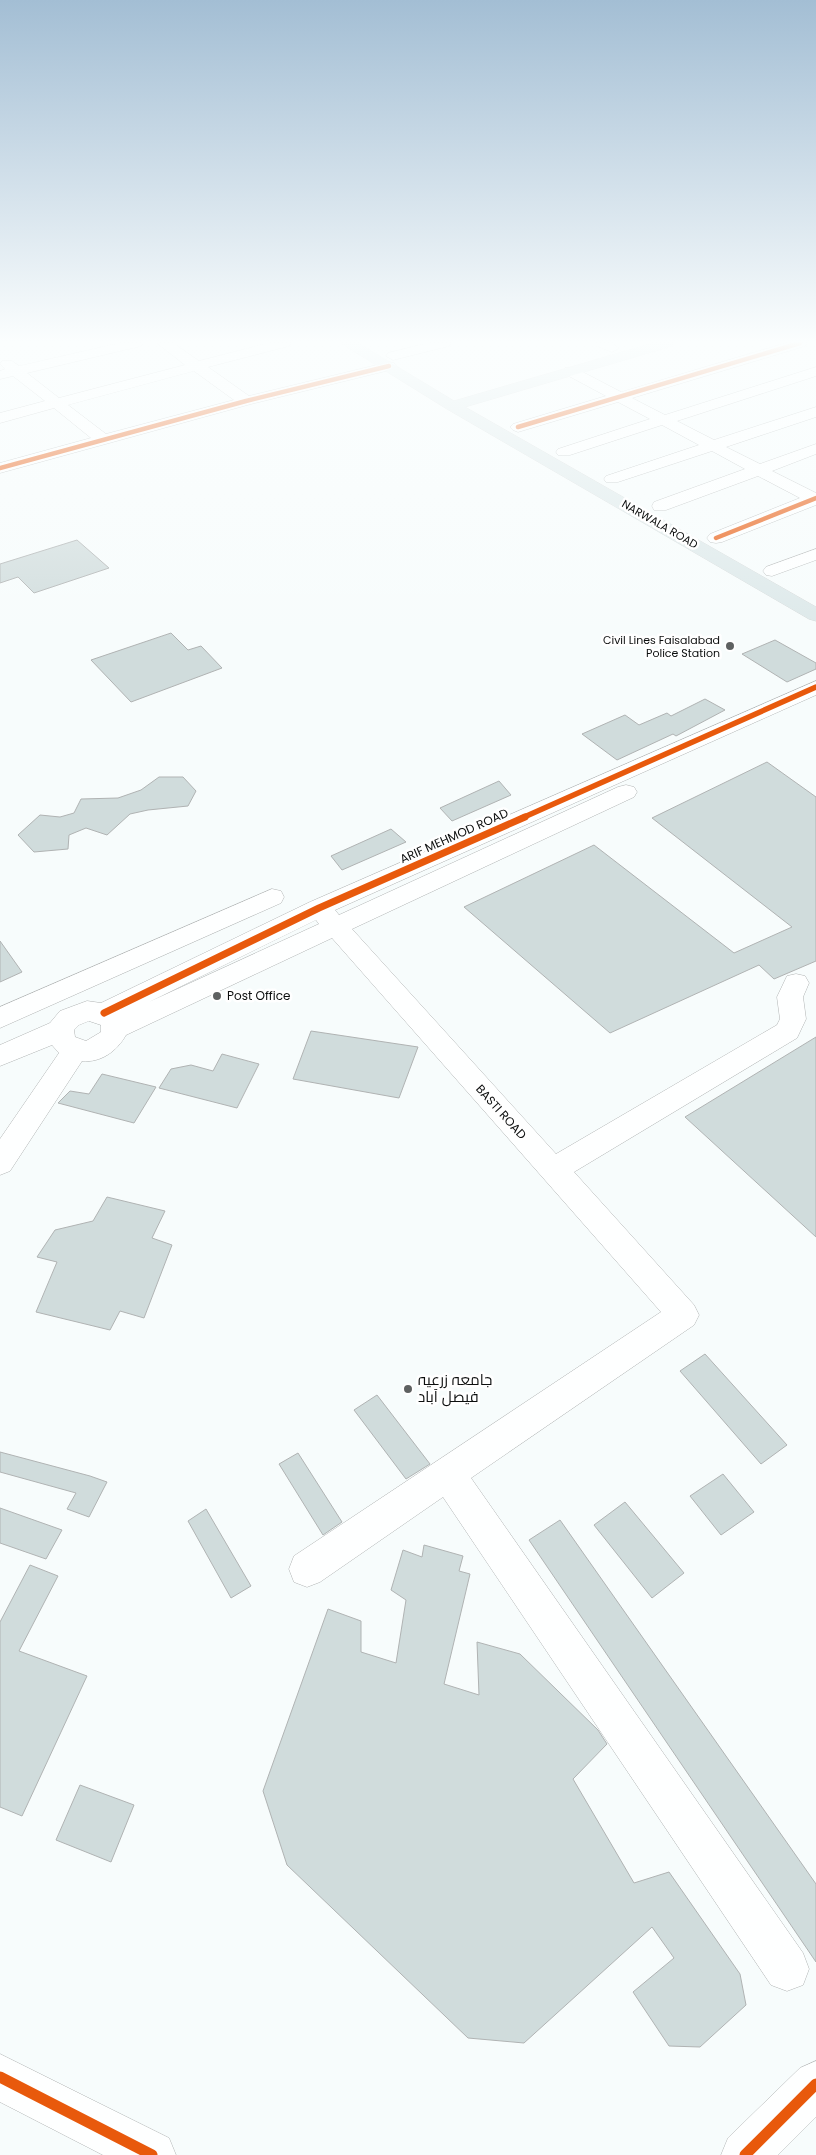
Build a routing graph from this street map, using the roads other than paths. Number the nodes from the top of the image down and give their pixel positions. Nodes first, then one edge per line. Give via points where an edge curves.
1 (86, 444) edge
2 (525, 444) edge
3 (548, 444) edge
4 (590, 444) edge
5 (709, 444) edge
6 (721, 444) edge
7 (714, 446) junction
8 (816, 449) edge
9 (564, 452) junction
10 (580, 461) dead end
11 (0, 468) edge
12 (759, 469) junction
13 (596, 470) dead end
14 (612, 479) junction
15 (628, 488) dead end
16 (644, 497) dead end
17 (815, 499) edge
18 (660, 506) junction
19 (676, 515) dead end
20 (700, 529) dead end
21 (716, 538) junction
22 (732, 547) dead end
23 (816, 554) edge
24 (756, 562) dead end
25 (772, 571) junction
26 (816, 598) edge
27 (816, 615) edge
28 (816, 687) edge
29 (816, 704) edge
30 (753, 724) junction
31 (554, 814) junction
32 (377, 882) junction
33 (272, 897) dead end
34 (395, 899) junction
35 (327, 917) junction
36 (158, 949) junction
37 (178, 976) junction
38 (796, 983) dead end
39 (0, 1018) edge
40 (110, 1021) junction
41 (68, 1040) junction
42 (0, 1056) edge
43 (0, 1163) edge
44 (554, 1170) junction
45 (448, 1474) junction
46 (308, 1569) dead end
47 (787, 1969) dead end
48 (0, 2077) edge
49 (816, 2084) edge
50 (152, 2155) edge
51 (745, 2155) edge

1 - 11 street
2 - 27 main road, NARWALA ROAD
3 - 9 main road
4 - 9 street
5 - 7 street
6 - 7 street
7 - 12 street
7 - 14 street
8 - 12 street
9 - 10 main road
12 - 17 street
12 - 18 street
13 - 14 main road, NARWALA ROAD
14 - 15 main road, NARWALA ROAD
16 - 18 main road, NARWALA ROAD
17 - 21 street
18 - 19 main road, NARWALA ROAD
20 - 21 main road, NARWALA ROAD
21 - 22 main road, NARWALA ROAD
23 - 25 street
24 - 25 main road
25 - 26 main road
28 - 30 street
29 - 30 street
30 - 31 street
31 - 32 street, ARIF MEHMOD ROAD
31 - 34 street
32 - 34 street
32 - 35 street, ARIF MEHMOD ROAD
33 - 36 street
34 - 35 street
35 - 37 street, ARIF MEHMOD ROAD
35 - 40 street
35 - 44 street, BASTI ROAD
36 - 37 street
36 - 39 street
37 - 40 street, ARIF MEHMOD ROAD
38 - 44 street via 790,997 792,1025 788,1031
40 - 41 street via 108,1042 101,1046 84,1051
40 - 41 street via 87,1011 77,1013 63,1023
41 - 42 street
41 - 43 street
44 - 45 street, BASTI ROAD via 683,1315
45 - 46 street
45 - 47 street
48 - 50 street
49 - 51 street

